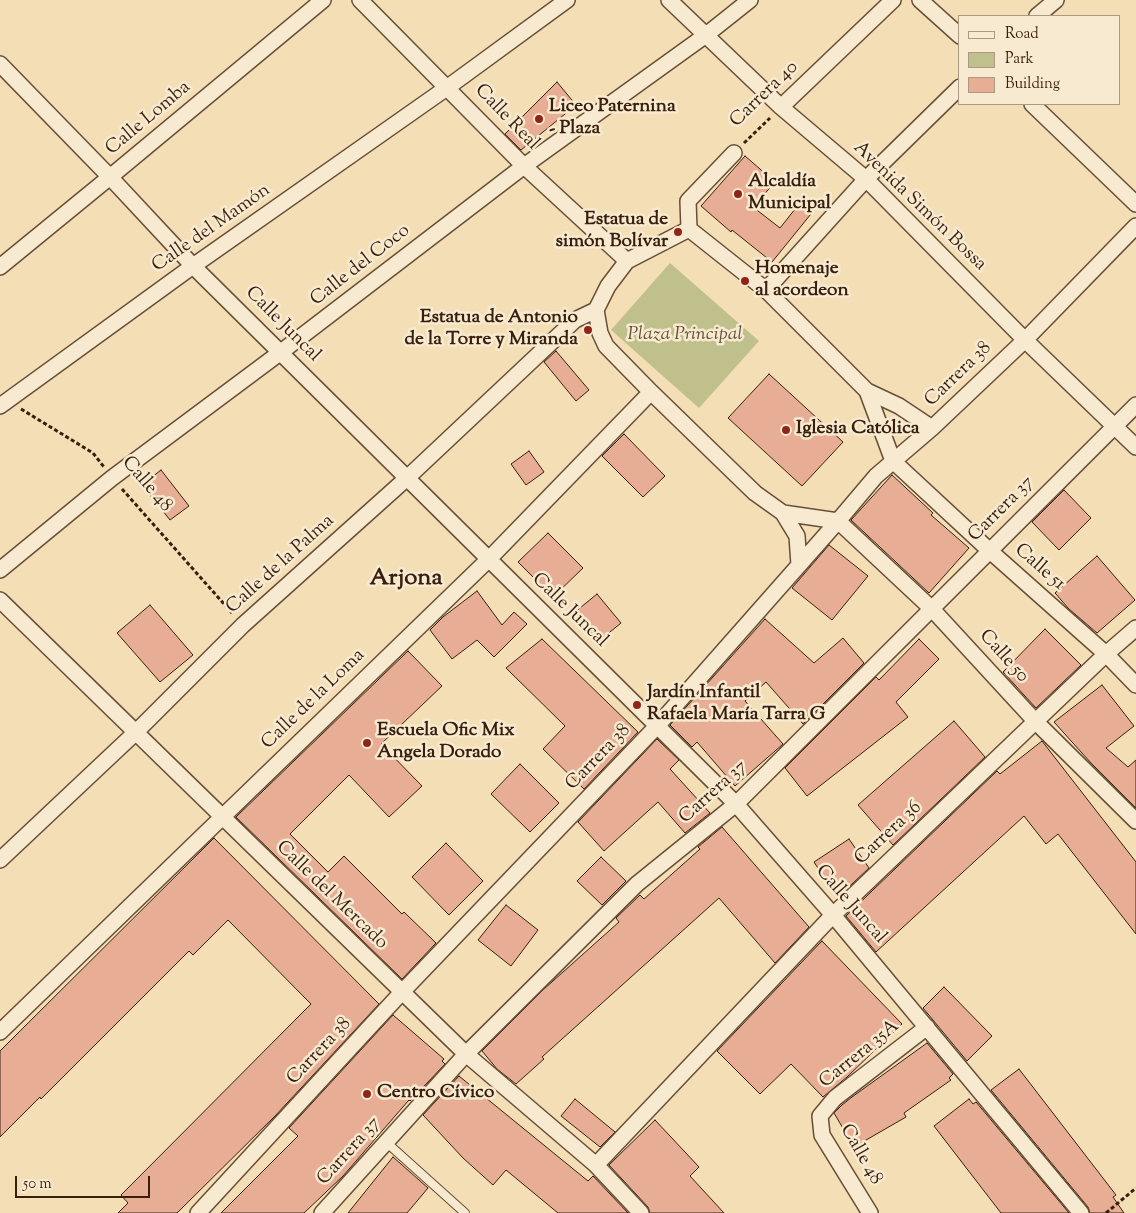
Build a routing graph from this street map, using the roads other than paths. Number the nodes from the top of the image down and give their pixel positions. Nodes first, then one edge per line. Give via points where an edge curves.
1 (323, 0) edge
2 (360, 0) edge
3 (567, 0) edge
4 (669, 0) edge
5 (750, 0) edge
6 (893, 0) edge
7 (920, 0) edge
8 (1056, 0) edge
9 (1038, 15) edge
10 (958, 34) edge
11 (706, 35) junction
12 (0, 64) edge
13 (448, 87) junction
14 (958, 89) edge
15 (1033, 105) edge
16 (781, 106) junction
17 (734, 154) road end
18 (524, 166) junction
19 (110, 177) junction
20 (866, 179) junction
21 (1136, 204) edge
22 (1136, 226) edge
23 (689, 229) junction
24 (627, 261) junction
25 (193, 266) junction
26 (0, 267) edge
27 (766, 290) junction
28 (596, 310) junction
29 (1025, 340) junction
30 (281, 352) junction
31 (867, 391) junction
32 (651, 392) junction
33 (4, 403) edge
34 (1136, 405) edge
35 (1113, 427) junction
36 (932, 428) junction
37 (1136, 447) edge
38 (893, 461) junction
39 (407, 478) junction
40 (783, 513) junction
41 (838, 521) junction
42 (990, 552) junction
43 (488, 560) junction
44 (799, 565) junction
45 (0, 570) edge
46 (0, 600) edge
47 (932, 609) junction
48 (1136, 628) edge
49 (1106, 654) junction
50 (1136, 685) edge
51 (1036, 722) junction
52 (658, 725) junction
53 (135, 733) junction
54 (736, 804) junction
55 (222, 818) junction
56 (1136, 821) edge
57 (0, 860) edge
58 (833, 914) junction
59 (402, 992) junction
60 (927, 1027) junction
61 (0, 1032) edge
62 (466, 1054) junction
63 (820, 1116) joint
64 (386, 1142) junction
65 (596, 1165) junction
66 (198, 1213) edge
67 (322, 1213) edge
68 (465, 1213) edge
69 (642, 1213) edge
70 (870, 1213) edge
71 (1081, 1213) edge

1 - 19 street, Calle Lomba
2 - 13 street, Calle Real
3 - 13 street, Calle del Mamón
4 - 11 street, Avenida Simón Bossa
5 - 11 street, Calle del Coco
6 - 16 street, Carrera 40
7 - 10 street
8 - 9 street
11 - 16 street, Avenida Simón Bossa
11 - 18 street, Calle del Coco
12 - 19 street, Calle Juncal
13 - 18 street, Calle Real
13 - 25 street, Calle del Mamón
14 - 20 street
15 - 21 street
16 - 20 street, Avenida Simón Bossa
17 - 23 street, Carrera 40 via 688,201
18 - 24 street, Calle Real
18 - 30 street, Calle del Coco
19 - 25 street, Calle Juncal
19 - 26 street, Calle Lomba
20 - 27 street
20 - 29 street, Avenida Simón Bossa
22 - 29 street, Carrera 38
23 - 24 street
23 - 27 street
24 - 28 street via 608,286
25 - 30 street, Calle Juncal
25 - 33 street, Calle del Mamón
27 - 31 street
28 - 32 street via 606,346
28 - 39 street, Calle de la Palma via 575,320
29 - 35 street, Avenida Simón Bossa
29 - 36 street, Carrera 38
30 - 39 street, Calle Juncal
30 - 45 street, Calle del Coco via 112,478
31 - 36 street via 899,406
31 - 38 street
32 - 40 street via 755,493
32 - 43 street, Calle de la Loma
34 - 35 street, Carrera 37
35 - 37 street, Avenida Simón Bossa
35 - 42 street, Carrera 37
36 - 38 street, Carrera 38
38 - 41 street, Carrera 38
38 - 42 street, Calle 51
39 - 43 street, Calle Juncal
39 - 53 street, Calle de la Palma via 243,625
40 - 41 street
40 - 44 street via 796,536
41 - 44 street, Carrera 38
41 - 47 street, Calle 50
42 - 47 street, Carrera 37
42 - 49 street, Calle 51
43 - 52 street, Calle Juncal
43 - 55 street, Calle de la Loma
44 - 52 street, Carrera 38
46 - 53 street, Calle del Mercado
47 - 51 street, Calle 50
47 - 54 street, Carrera 37
48 - 49 street, Carrera 36
49 - 50 street, Calle 51
49 - 51 street, Carrera 36
51 - 56 street, Calle 50
51 - 58 street, Carrera 36
52 - 54 street, Calle Juncal
52 - 59 street, Carrera 38
53 - 55 street, Calle del Mercado
53 - 57 street, Calle de la Palma
54 - 58 street, Calle Juncal
54 - 62 street, Carrera 37 via 637,884
55 - 59 street, Calle del Mercado
55 - 61 street, Calle de la Loma
58 - 60 street, Calle Juncal
58 - 65 street, Carrera 36
59 - 62 street, Calle del Mercado
59 - 66 street, Carrera 38
60 - 63 street, Carrera 35A via 834,1098
60 - 71 street, Calle Juncal
62 - 64 street, Carrera 37
62 - 65 street, Calle del Mercado
63 - 70 street, Calle 48 via 822,1135
64 - 67 street, Carrera 37
64 - 68 lane
65 - 69 street, Calle del Mercado

